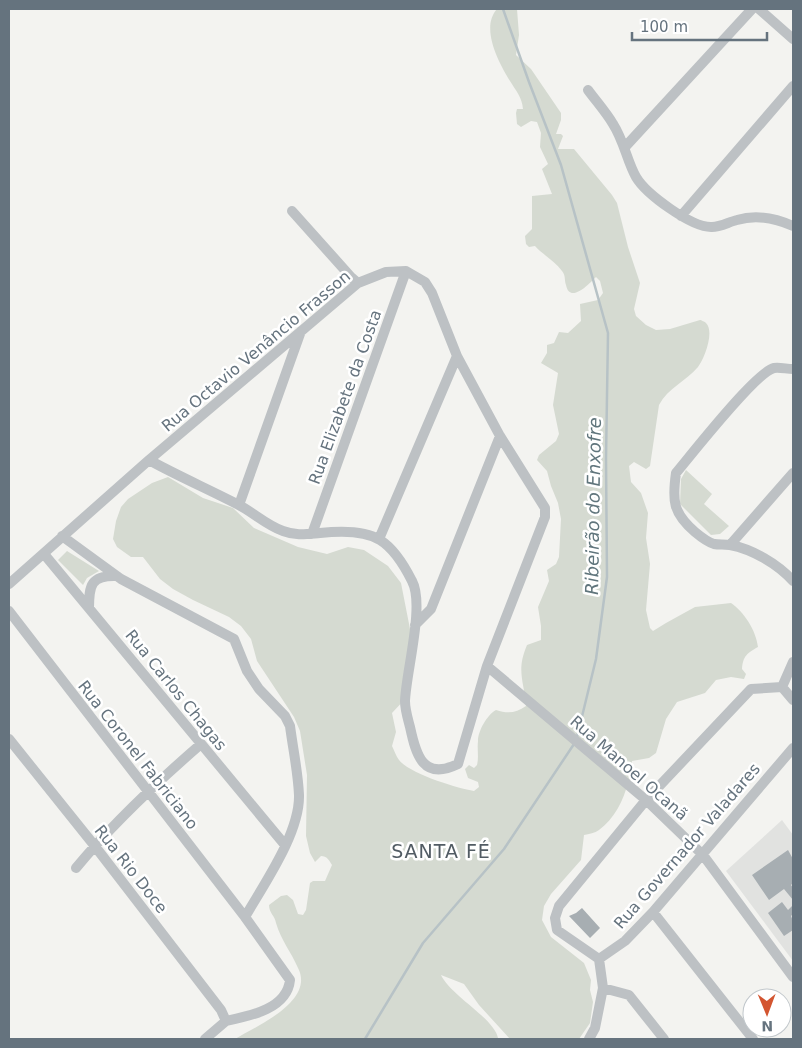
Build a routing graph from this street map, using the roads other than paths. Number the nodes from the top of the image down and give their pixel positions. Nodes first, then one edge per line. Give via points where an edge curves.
1 (752, 9) edge
2 (759, 9) edge
3 (793, 39) edge
4 (793, 86) edge
5 (588, 90) dead end
6 (625, 148) junction
7 (292, 211) dead end
8 (681, 216) junction
9 (793, 226) edge
10 (406, 272) junction
11 (358, 282) junction
12 (301, 330) junction
13 (456, 356) junction
14 (793, 370) edge
15 (500, 436) junction
16 (149, 460) junction
17 (793, 473) edge
18 (239, 505) junction
19 (312, 534) junction
20 (62, 536) junction
21 (379, 539) junction
22 (730, 544) junction
23 (44, 554) junction
24 (117, 576) junction
25 (793, 580) edge
26 (9, 584) edge
27 (89, 608) junction
28 (9, 611) edge
29 (415, 625) junction
30 (793, 662) edge
31 (487, 666) junction
32 (782, 687) junction
33 (793, 700) edge
34 (9, 739) edge
35 (200, 744) junction
36 (793, 748) edge
37 (147, 791) junction
38 (646, 800) junction
39 (294, 821) junction
40 (271, 829) junction
41 (94, 846) junction
42 (286, 846) junction
43 (703, 854) junction
44 (76, 868) dead end
45 (653, 912) junction
46 (245, 917) junction
47 (599, 959) junction
48 (793, 977) edge
49 (603, 988) junction
50 (226, 1021) junction
51 (205, 1039) edge
52 (589, 1039) edge
53 (664, 1039) edge
54 (753, 1039) edge

1 - 6 street
2 - 3 street
4 - 8 street
5 - 6 street via 614,124
6 - 8 street via 637,178 655,197
7 - 11 street
8 - 9 street via 712,228 757,217
10 - 11 street, Rua Octavio Venâncio Frasson via 386,272
10 - 13 street via 425,282 432,293
10 - 19 street, Rua Elizabete da Costa
11 - 12 street, Rua Octavio Venâncio Frasson
12 - 16 street, Rua Octavio Venâncio Frasson
12 - 18 street
13 - 15 street
13 - 21 street
14 - 22 street via 774,368 765,372 676,473 673,491 679,516 702,539
15 - 29 street via 431,609
15 - 31 street via 545,508 545,517
16 - 18 street
16 - 20 street, Rua Octavio Venâncio Frasson
17 - 22 street
18 - 19 street via 284,532
19 - 21 street via 350,531
20 - 23 street, Rua Octavio Venâncio Frasson
20 - 24 street
21 - 29 street via 403,566 415,587
22 - 25 street via 759,555
23 - 26 street, Rua Octavio Venâncio Frasson
23 - 27 street, Rua Carlos Chagas
24 - 27 street via 105,576 91,584
24 - 39 street via 234,639 247,671 290,726 299,795
27 - 35 street, Rua Carlos Chagas
28 - 37 street, Rua Coronel Fabriciano
29 - 31 street via 405,703 415,752 425,765 436,769 458,764
30 - 32 street
31 - 38 street, Rua Manoel Ocanã
32 - 33 street
32 - 38 street via 751,689
34 - 41 street, Rua Rio Doce
35 - 37 street
35 - 40 street, Rua Carlos Chagas
36 - 43 street, Rua Governador Valadares
37 - 41 street
37 - 46 street, Rua Coronel Fabriciano
38 - 43 street, Rua Manoel Ocanã
38 - 47 street via 559,906 555,918 557,930
39 - 40 street
39 - 42 street
40 - 42 street, Rua Carlos Chagas
41 - 44 street
41 - 50 street, Rua Rio Doce via 221,1010
42 - 46 street
43 - 45 street, Rua Governador Valadares
43 - 48 street, Rua Manoel Ocanã
45 - 47 street, Rua Governador Valadares via 625,941
45 - 54 street
46 - 50 street, Rua Coronel Fabriciano via 290,980 289,987 282,998 267,1009
47 - 49 street
49 - 52 street via 595,1028
49 - 53 street via 629,995
50 - 51 street

